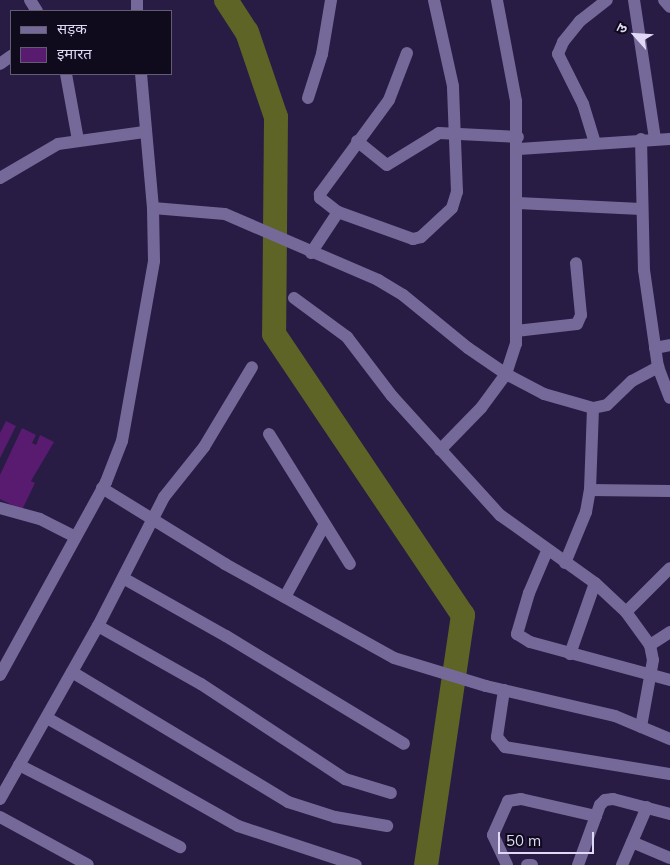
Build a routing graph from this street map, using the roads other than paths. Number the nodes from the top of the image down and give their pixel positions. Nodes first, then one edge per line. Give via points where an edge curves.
1 (331, 0) edge
2 (434, 0) edge
3 (497, 0) edge
4 (607, 0) edge
5 (634, 0) edge
6 (664, 0) edge
7 (670, 7) edge
8 (407, 54) dead end
9 (66, 75) edge
10 (141, 75) edge
11 (308, 98) dead end
12 (144, 132) junction
13 (454, 133) junction
14 (641, 139) junction
15 (655, 139) junction
16 (670, 139) edge
17 (78, 140) junction
18 (358, 141) junction
19 (518, 143) junction
20 (595, 143) junction
21 (0, 178) edge
22 (518, 204) junction
23 (153, 208) junction
24 (641, 209) junction
25 (338, 212) junction
26 (306, 251) junction
27 (576, 263) dead end
28 (294, 298) dead end
29 (516, 330) junction
30 (670, 345) edge
31 (655, 348) junction
32 (252, 367) dead end
33 (658, 367) junction
34 (506, 374) junction
35 (670, 398) edge
36 (593, 408) junction
37 (269, 434) dead end
38 (440, 450) junction
39 (102, 488) junction
40 (590, 490) junction
41 (670, 492) edge
42 (0, 508) edge
43 (153, 518) junction
44 (325, 524) junction
45 (75, 538) junction
46 (547, 551) junction
47 (564, 563) junction
48 (350, 564) dead end
49 (670, 568) edge
50 (123, 578) junction
51 (595, 583) junction
52 (285, 596) junction
53 (626, 612) junction
54 (98, 626) junction
55 (670, 632) edge
56 (650, 645) junction
57 (570, 654) junction
58 (72, 672) junction
59 (0, 675) edge
60 (652, 677) junction
61 (670, 680) edge
62 (504, 690) junction
63 (47, 718) junction
64 (641, 726) junction
65 (670, 739) edge
66 (404, 744) dead end
67 (19, 765) junction
68 (670, 774) edge
69 (390, 793) dead end
70 (0, 799) edge
71 (647, 807) junction
72 (670, 814) edge
73 (596, 816) junction
74 (0, 817) edge
75 (387, 826) dead end
76 (632, 842) junction
77 (180, 848) dead end
78 (670, 858) edge
79 (88, 865) edge
80 (356, 865) edge
81 (507, 865) edge
82 (527, 865) edge
83 (532, 865) edge
84 (578, 865) edge
85 (622, 865) edge

1 - 11 street via 322,54
2 - 13 street via 453,86
3 - 19 street via 516,100
4 - 20 street via 580,21 558,54 583,104
5 - 15 street
6 - 7 street
8 - 18 street via 389,100
9 - 17 street
10 - 12 street
12 - 17 street
12 - 23 street
13 - 18 street via 430,136 398,161 387,165
13 - 19 street
13 - 25 street via 456,200 452,208 421,237 404,237
14 - 15 street
14 - 20 street
14 - 24 street
15 - 16 street
17 - 21 street via 58,144
18 - 25 street via 320,194 320,198
19 - 20 street
19 - 22 street
22 - 24 street
22 - 29 street
23 - 26 street via 212,212 242,219
23 - 39 street via 154,261 134,390 122,441
24 - 31 street via 644,270
25 - 26 street
26 - 34 street via 378,280 403,295
27 - 29 street via 580,315 577,324
28 - 38 street via 347,337 369,370
29 - 34 street via 513,360
30 - 31 street
31 - 33 street
32 - 43 street via 204,447 164,497
33 - 35 street
33 - 36 street via 632,381 607,405
34 - 36 street via 544,394
34 - 38 street via 481,408
36 - 40 street
37 - 44 street
38 - 46 street via 500,515
39 - 43 street
39 - 45 street
40 - 41 street
40 - 47 street via 586,512
42 - 45 street via 40,519
43 - 50 street
43 - 52 street via 225,564
44 - 48 street
44 - 52 street
45 - 59 street
46 - 47 street
46 - 57 street via 529,592 517,634 530,642
47 - 51 street
49 - 53 street
50 - 54 street
50 - 66 street
51 - 53 street
51 - 57 street
52 - 62 street via 394,658
53 - 56 street
54 - 58 street
54 - 69 street via 201,684 345,779
55 - 56 street
56 - 60 street
57 - 60 street
58 - 63 street
58 - 75 street via 288,802 335,817
60 - 61 street
60 - 64 street
62 - 64 street via 615,716
62 - 68 street via 497,737 505,747
63 - 67 street
63 - 80 street via 238,826
64 - 65 street
67 - 70 street
67 - 77 street
71 - 72 street
71 - 73 street via 612,799 600,805
71 - 76 street
73 - 81 street via 521,799 508,801 493,835
73 - 84 street
74 - 79 street
76 - 78 street
76 - 85 street
82 - 83 street

